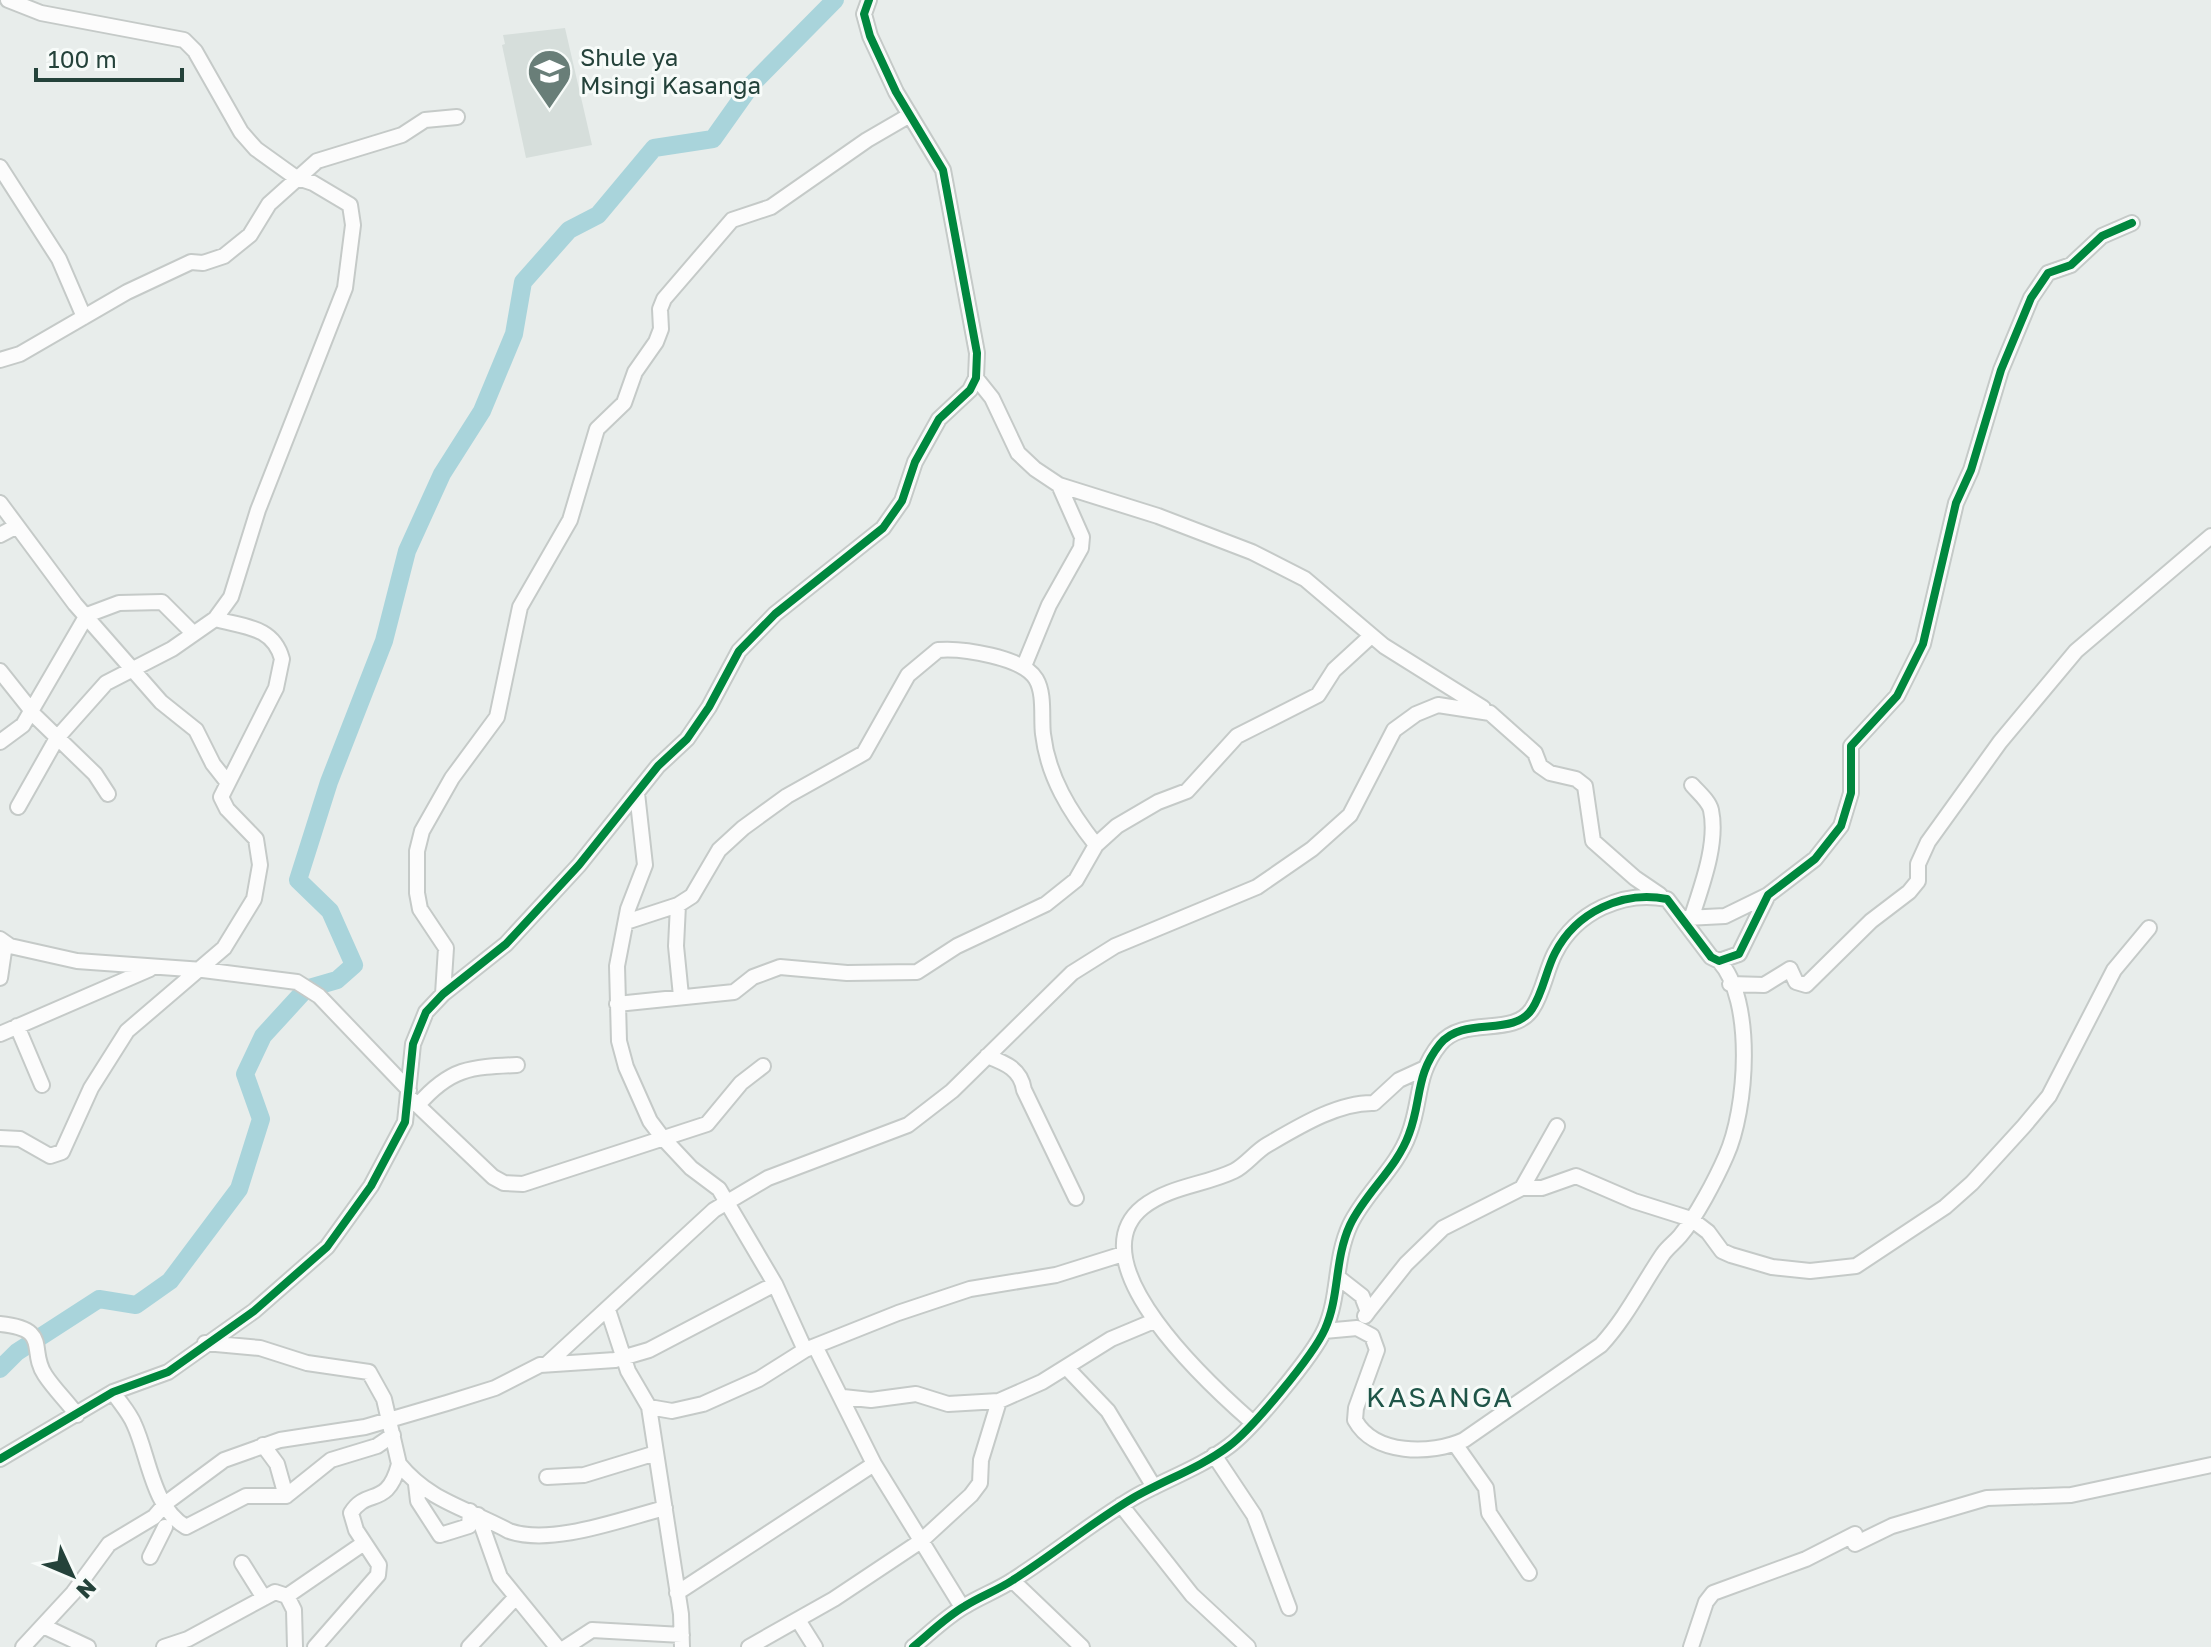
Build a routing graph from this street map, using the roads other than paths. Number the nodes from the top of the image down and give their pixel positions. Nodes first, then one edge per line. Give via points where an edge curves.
1 (8, 0) edge
2 (869, 0) edge
3 (0, 2) edge
4 (910, 115) junction
5 (457, 117) dead end
6 (0, 167) edge
7 (295, 177) junction
8 (2132, 223) dead end
9 (84, 317) junction
10 (0, 360) edge
11 (976, 378) junction
12 (1059, 485) junction
13 (0, 503) edge
14 (17, 526) junction
15 (0, 535) edge
16 (2211, 536) edge
17 (87, 615) junction
18 (215, 619) junction
19 (192, 632) junction
20 (1371, 636) junction
21 (1024, 666) junction
22 (134, 668) junction
23 (0, 671) edge
24 (30, 711) junction
25 (1490, 713) junction
26 (57, 738) junction
27 (0, 742) edge
28 (228, 783) junction
29 (1692, 785) dead end
30 (637, 793) junction
31 (108, 794) dead end
32 (18, 807) dead end
33 (1096, 845) junction
34 (1768, 895) junction
35 (1667, 899) junction
36 (678, 905) junction
37 (1687, 917) junction
38 (626, 922) junction
39 (2149, 928) dead end
40 (3, 942) edge
41 (1719, 961) junction
42 (153, 968) junction
43 (203, 970) junction
44 (0, 978) edge
45 (1730, 984) junction
46 (443, 994) junction
47 (681, 996) junction
48 (617, 1004) junction
49 (0, 1017) edge
50 (9, 1030) edge
51 (987, 1056) junction
52 (517, 1065) dead end
53 (763, 1066) dead end
54 (1423, 1069) junction
55 (42, 1085) dead end
56 (412, 1097) junction
57 (1557, 1126) dead end
58 (662, 1137) junction
59 (0, 1138) edge
60 (1522, 1188) junction
61 (1076, 1198) dead end
62 (725, 1204) junction
63 (1691, 1219) junction
64 (1123, 1254) junction
65 (1339, 1278) junction
66 (775, 1284) junction
67 (608, 1310) junction
68 (1368, 1312) junction
69 (1154, 1321) junction
70 (0, 1324) edge
71 (1357, 1328) junction
72 (1324, 1331) junction
73 (205, 1343) junction
74 (810, 1348) junction
75 (624, 1358) junction
76 (547, 1364) junction
77 (1066, 1367) junction
78 (113, 1392) junction
79 (843, 1397) junction
80 (999, 1401) junction
81 (649, 1407) junction
82 (77, 1415) junction
83 (390, 1418) junction
84 (1252, 1422) junction
85 (393, 1435) junction
86 (1455, 1444) junction
87 (263, 1445) junction
88 (656, 1453) junction
89 (1214, 1455) junction
90 (0, 1459) edge
91 (399, 1464) junction
92 (874, 1464) junction
93 (2211, 1465) edge
94 (547, 1477) dead end
95 (416, 1484) junction
96 (1154, 1487) junction
97 (286, 1496) junction
98 (1121, 1505) junction
99 (665, 1508) junction
100 (164, 1515) junction
101 (475, 1520) junction
102 (921, 1541) junction
103 (364, 1543) junction
104 (150, 1557) dead end
105 (242, 1563) dead end
106 (1529, 1573) dead end
107 (1013, 1581) junction
108 (677, 1593) junction
109 (287, 1596) junction
110 (264, 1598) junction
111 (515, 1598) junction
112 (962, 1607) junction
113 (1289, 1608) dead end
114 (798, 1620) junction
115 (43, 1626) junction
116 (544, 1633) junction
117 (682, 1641) edge
118 (23, 1647) edge
119 (88, 1647) edge
120 (164, 1647) edge
121 (295, 1647) edge
122 (315, 1647) edge
123 (469, 1647) edge
124 (536, 1647) edge
125 (557, 1647) edge
126 (566, 1647) edge
127 (749, 1647) edge
128 (815, 1647) edge
129 (913, 1647) edge
130 (1082, 1647) edge
131 (1248, 1647) edge
132 (1691, 1647) edge

1 - 3 street
1 - 7 street via 41,13 184,40 241,132
2 - 4 street via 864,14 870,36
4 - 11 street via 943,170 973,327
4 - 46 street via 771,207 732,220 664,299 656,342 635,372 624,403 597,429 570,520 520,607 497,717 452,778 422,831 417,893 420,909 446,948
5 - 7 street via 425,120 402,135 317,161
6 - 9 street via 59,259
7 - 9 street via 264,209 250,235 224,256 191,262
7 - 18 street via 350,205 353,225 345,288 258,510 241,572
8 - 34 street via 2102,236 2071,265 2048,273 2031,298 1956,503 1923,644 1897,696 1851,746 1851,793 1841,826 1815,859
9 - 10 street
11 - 12 street via 992,398 1018,453
11 - 30 street via 939,419 888,522 775,614 739,651 701,719
12 - 20 street via 1252,552 1305,579
12 - 21 street via 1082,537 1081,548 1049,605
13 - 14 street
14 - 15 street
14 - 17 street
16 - 45 street via 2092,635 2038,695 1928,842 1918,864 1918,881 1909,892 1806,985 1796,982 1790,969 1764,985
17 - 19 street via 119,603 162,602
17 - 22 street
17 - 24 street
18 - 19 street
18 - 28 street via 268,634 282,659 276,688
19 - 22 street via 157,659
20 - 25 street
20 - 33 street via 1334,670 1318,695 1237,736 1187,791 1138,812
21 - 33 street via 1037,681 1047,756 1061,793
21 - 36 street via 953,649 926,657 908,675 864,753 787,796 743,828 719,850 692,896
22 - 26 street via 106,683
22 - 28 street via 161,702 196,730
23 - 24 street
24 - 26 street
24 - 27 street via 18,730
25 - 35 street via 1535,753 1540,766 1585,786 1593,841
25 - 51 street via 1438,705 1402,722 1336,831 1257,887 1115,946 1072,973
26 - 31 street
26 - 32 street
28 - 43 street via 223,802 256,839 260,865 254,899 224,948
29 - 37 street via 1711,807 1712,821 1708,862
30 - 38 street via 645,865
30 - 46 street via 531,920
33 - 47 street via 1076,880 1046,904 957,946 917,972 780,967 753,977 734,992
34 - 37 street via 1725,916
34 - 41 street via 1739,954
35 - 37 street
35 - 54 street via 1635,897 1577,923 1555,953 1525,1018 1458,1032 1443,1041
36 - 38 street
36 - 47 street
37 - 41 street via 1695,940
38 - 48 street via 618,945
39 - 63 street via 2114,970 2049,1096 1972,1183 1929,1220 1856,1266 1830,1272 1772,1267 1731,1255
40 - 42 street via 77,961
40 - 44 street
41 - 45 street
42 - 43 street
42 - 50 street
43 - 56 street via 297,982 319,996
43 - 59 street via 181,982 127,1031 91,1088 62,1152 50,1156 20,1139
45 - 63 street via 1746,1032 1736,1122 1726,1156
46 - 56 street via 416,1033
47 - 48 street
48 - 58 street via 626,1067
49 - 50 street
50 - 55 street
51 - 61 street via 1009,1065 1022,1079
51 - 62 street via 908,1125 768,1178
52 - 56 street via 454,1073
53 - 58 street via 741,1083 707,1124
54 - 64 street via 1399,1080 1374,1103 1337,1110 1264,1146 1236,1170 1182,1187 1144,1207 1128,1224
54 - 65 street via 1409,1136 1351,1223 1337,1262
56 - 58 street via 493,1177 515,1184 558,1175
56 - 73 street via 381,1169 327,1247 254,1311
57 - 60 street
58 - 62 street via 719,1189
60 - 63 street via 1542,1188 1576,1176
60 - 68 street via 1443,1228
62 - 66 street
62 - 67 street via 699,1222
63 - 86 street via 1601,1345
64 - 69 street
64 - 74 street via 1056,1275 970,1289
65 - 68 street via 1362,1296
65 - 72 street via 1335,1308
66 - 74 street
66 - 75 street via 677,1338
67 - 75 street
67 - 76 street
68 - 71 street
69 - 77 street
69 - 84 street
70 - 82 street via 35,1339 45,1375
71 - 72 street
71 - 86 street via 1372,1336 1377,1350 1356,1408 1358,1425 1385,1447
72 - 84 street
73 - 78 street via 168,1372
73 - 83 street via 364,1369 378,1385
74 - 79 street
74 - 81 street via 713,1401 672,1411
75 - 76 street
75 - 81 street
76 - 83 street via 495,1388
77 - 80 street
77 - 96 street via 1108,1411
78 - 82 street
78 - 100 street via 134,1423
79 - 80 street via 871,1400 916,1394 948,1404
79 - 92 street
80 - 102 street via 981,1460 979,1487
81 - 88 street
82 - 90 street
83 - 85 street
83 - 87 street
84 - 89 street
85 - 91 street
85 - 97 street via 377,1446 331,1460
86 - 106 street via 1486,1488 1489,1513
87 - 97 street via 277,1464
87 - 100 street via 224,1460
88 - 94 street via 584,1475
88 - 99 street
89 - 96 street
89 - 113 street via 1254,1515
91 - 95 street
91 - 103 street via 391,1488 351,1513
92 - 102 street
92 - 108 street
93 - 132 street via 2071,1495 1994,1497 1892,1526 1855,1544 1855,1534 1806,1559 1713,1593
95 - 101 street
95 - 101 street via 418,1501 440,1535
96 - 98 street
97 - 100 street via 246,1496 188,1527
98 - 107 street
98 - 131 street via 1192,1595
99 - 101 street via 543,1533 518,1534
99 - 108 street
100 - 104 street
100 - 115 street via 102,1551
101 - 111 street via 495,1568
102 - 112 street
102 - 114 street
103 - 109 street
103 - 122 street via 379,1565 378,1575
105 - 110 street
107 - 112 street
107 - 130 street
108 - 117 street
109 - 110 street via 275,1592
109 - 121 street via 294,1610
110 - 120 street
111 - 116 street
111 - 123 street
112 - 129 street
114 - 127 street
114 - 128 street
115 - 118 street
115 - 119 street
116 - 124 street
116 - 125 street
117 - 126 street via 592,1630

